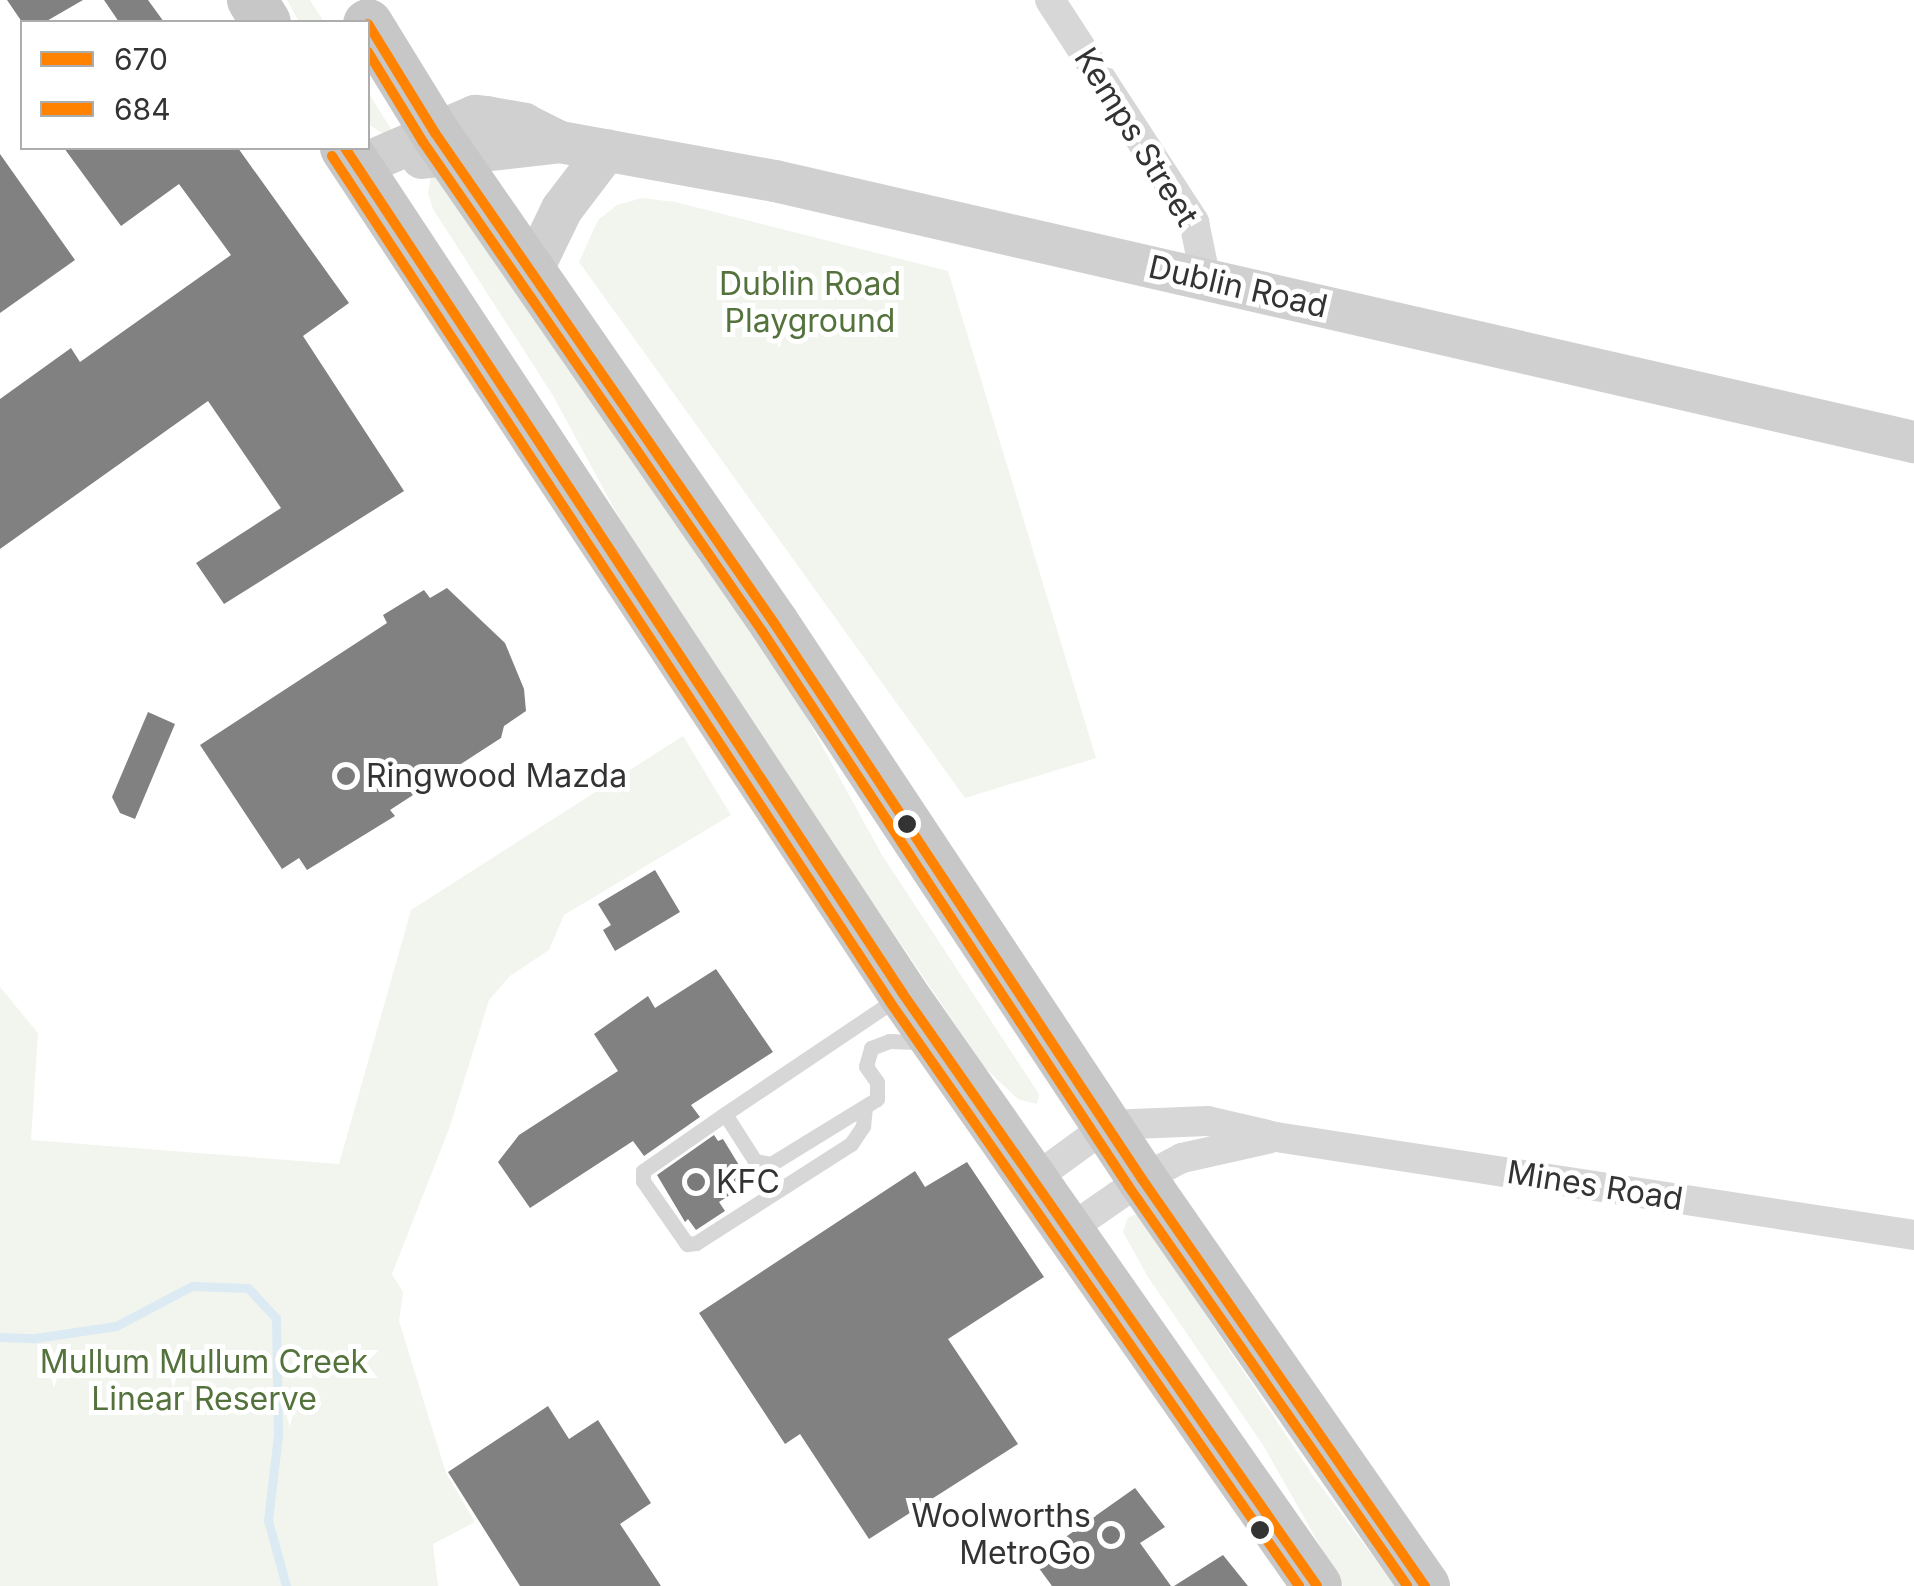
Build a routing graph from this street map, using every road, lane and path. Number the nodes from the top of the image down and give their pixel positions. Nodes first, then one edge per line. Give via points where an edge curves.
1 (1050, 0) edge
2 (370, 28) edge
3 (442, 143) junction
4 (607, 150) junction
5 (351, 157) edge
6 (532, 271) junction
7 (1206, 280) junction
8 (1914, 442) edge
9 (903, 994) junction
10 (938, 1042) junction
11 (865, 1108) junction
12 (725, 1114) junction
13 (1108, 1125) junction
14 (1276, 1137) junction
15 (1034, 1178) junction
16 (1142, 1179) junction
17 (1070, 1230) junction
18 (1914, 1235) edge
19 (1317, 1586) edge
20 (1425, 1586) edge

1 - 7 street, Kemps Street via 1194,222
2 - 3 highway
3 - 4 main road, Dublin Road via 518,150 560,142
3 - 5 main road, Dublin Road
3 - 6 highway
4 - 6 main road via 562,209
4 - 7 main road, Dublin Road via 775,181
5 - 9 highway
6 - 13 highway
7 - 8 main road, Dublin Road
9 - 10 highway
9 - 12 lane
10 - 11 lane via 889,1041 871,1048 866,1066 877,1082 877,1099
10 - 15 highway
11 - 12 lane via 771,1164 755,1161
11 - 12 lane via 852,1144 687,1244 643,1171
13 - 14 street, Mines Road via 1208,1121
13 - 15 street
13 - 16 highway
14 - 16 street, Mines Road via 1198,1151
14 - 18 street, Mines Road
15 - 17 highway
16 - 17 street, Mines Road
16 - 20 highway
17 - 19 highway

